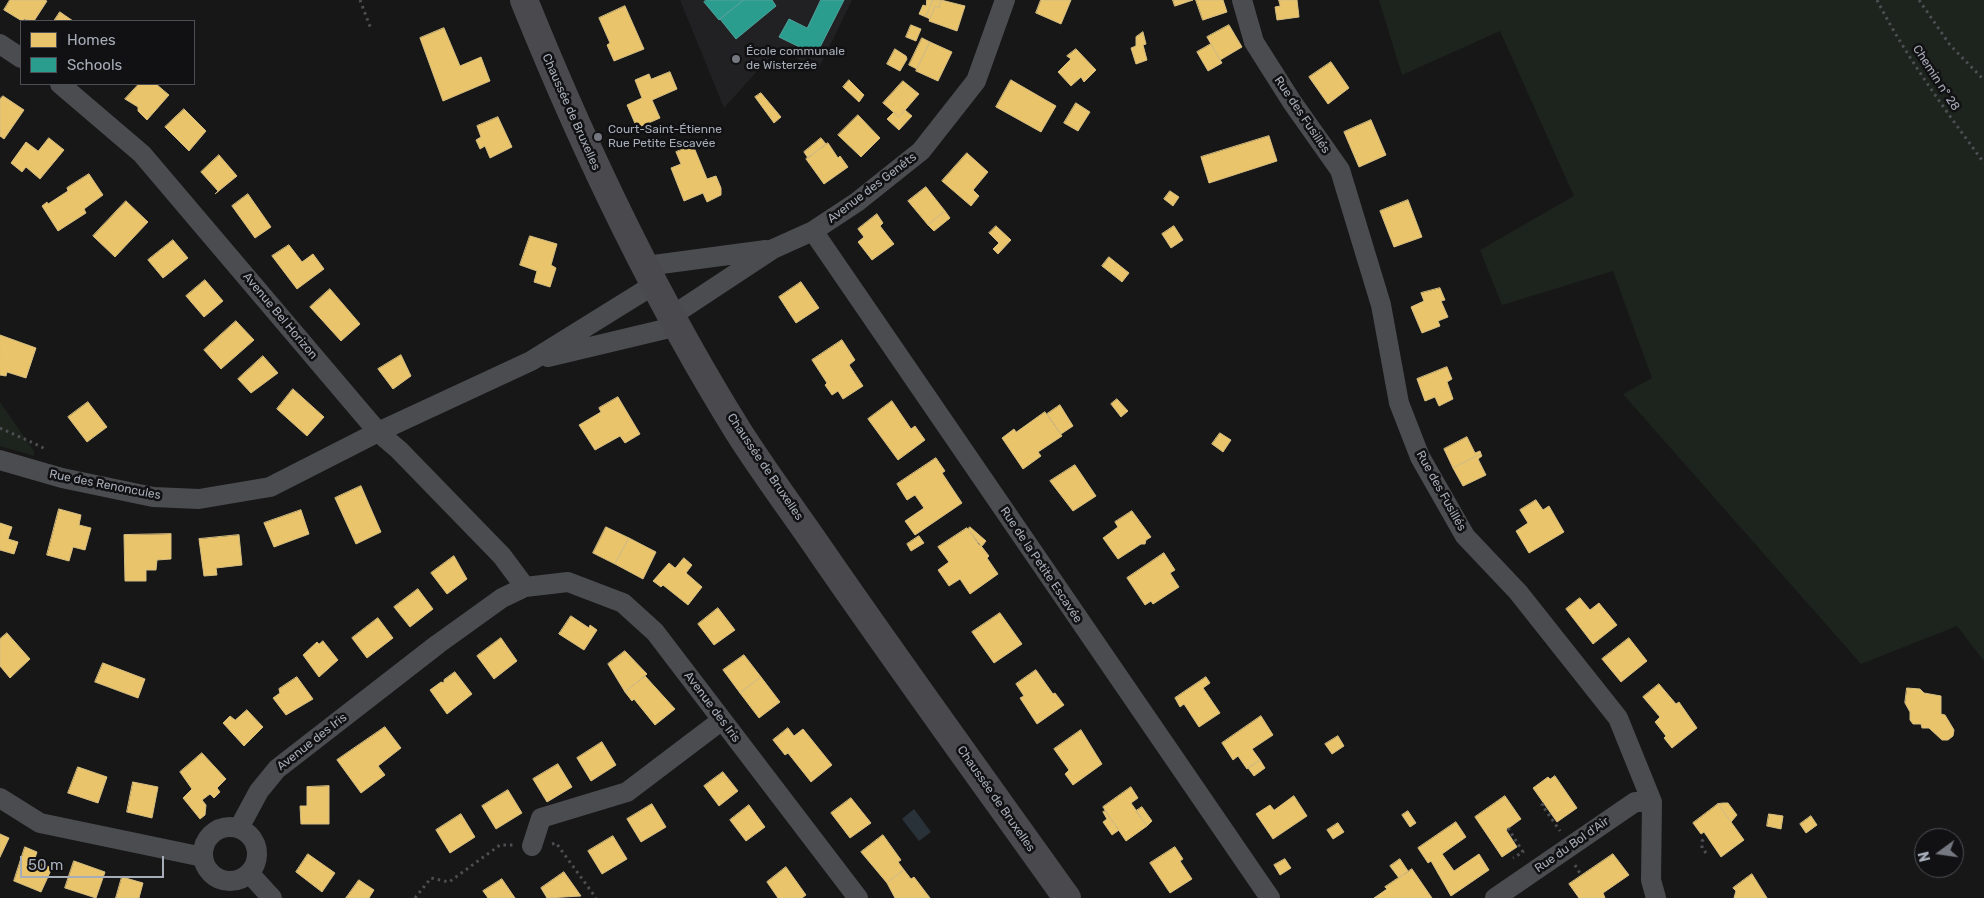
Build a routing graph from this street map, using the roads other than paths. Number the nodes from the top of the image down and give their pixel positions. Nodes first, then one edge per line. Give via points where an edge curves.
1 (524, 0) edge
2 (1005, 0) edge
3 (1242, 0) edge
4 (0, 44) edge
5 (20, 57) edge
6 (61, 85) edge
7 (813, 231) junction
8 (773, 249) junction
9 (651, 275) junction
10 (675, 320) junction
11 (532, 361) junction
12 (378, 432) junction
13 (0, 460) edge
14 (525, 587) junction
15 (722, 720) junction
16 (0, 798) edge
17 (1652, 802) junction
18 (239, 828) junction
19 (532, 846) road end
20 (203, 857) junction
21 (249, 873) junction
22 (272, 898) edge
23 (858, 898) edge
24 (1067, 898) edge
25 (1270, 898) edge
26 (1495, 898) edge
27 (1656, 898) edge

1 - 9 main road, Chaussée de Bruxelles via 599,176
2 - 7 street, Avenue des Genêts via 976,81 921,151 857,202
3 - 17 street, Rue des Fusillés via 1254,42 1340,170 1381,304 1399,403 1420,458 1466,536 1518,592 1618,718
4 - 5 street
6 - 12 street, Avenue Bel Horizon via 142,154
7 - 8 street, Avenue des Genêts
7 - 25 street, Rue de la Petite Escavée
8 - 9 street, Avenue des Genêts
8 - 10 street, Avenue des Genêts
9 - 10 main road, Chaussée de Bruxelles
9 - 11 street
10 - 11 street
10 - 24 main road, Chaussée de Bruxelles via 738,431
11 - 12 street
12 - 13 street, Rue des Renoncules via 270,487 199,499 153,497 62,478
12 - 14 street via 502,556
14 - 15 street, Avenue des Iris via 568,582 623,603 655,632
14 - 18 street, Avenue des Iris via 502,598 438,644 277,769 259,792
15 - 19 street via 627,792 541,818
15 - 23 street, Avenue des Iris
16 - 20 street via 40,823
17 - 26 street, Rue du Bol d'Air via 1635,802
17 - 27 street, Rue des Fusillés via 1651,880
18 - 20 street via 230,826 214,831 207,838
18 - 21 street via 248,833 257,848 257,858
20 - 21 street via 212,874 223,880 239,880
21 - 22 street

